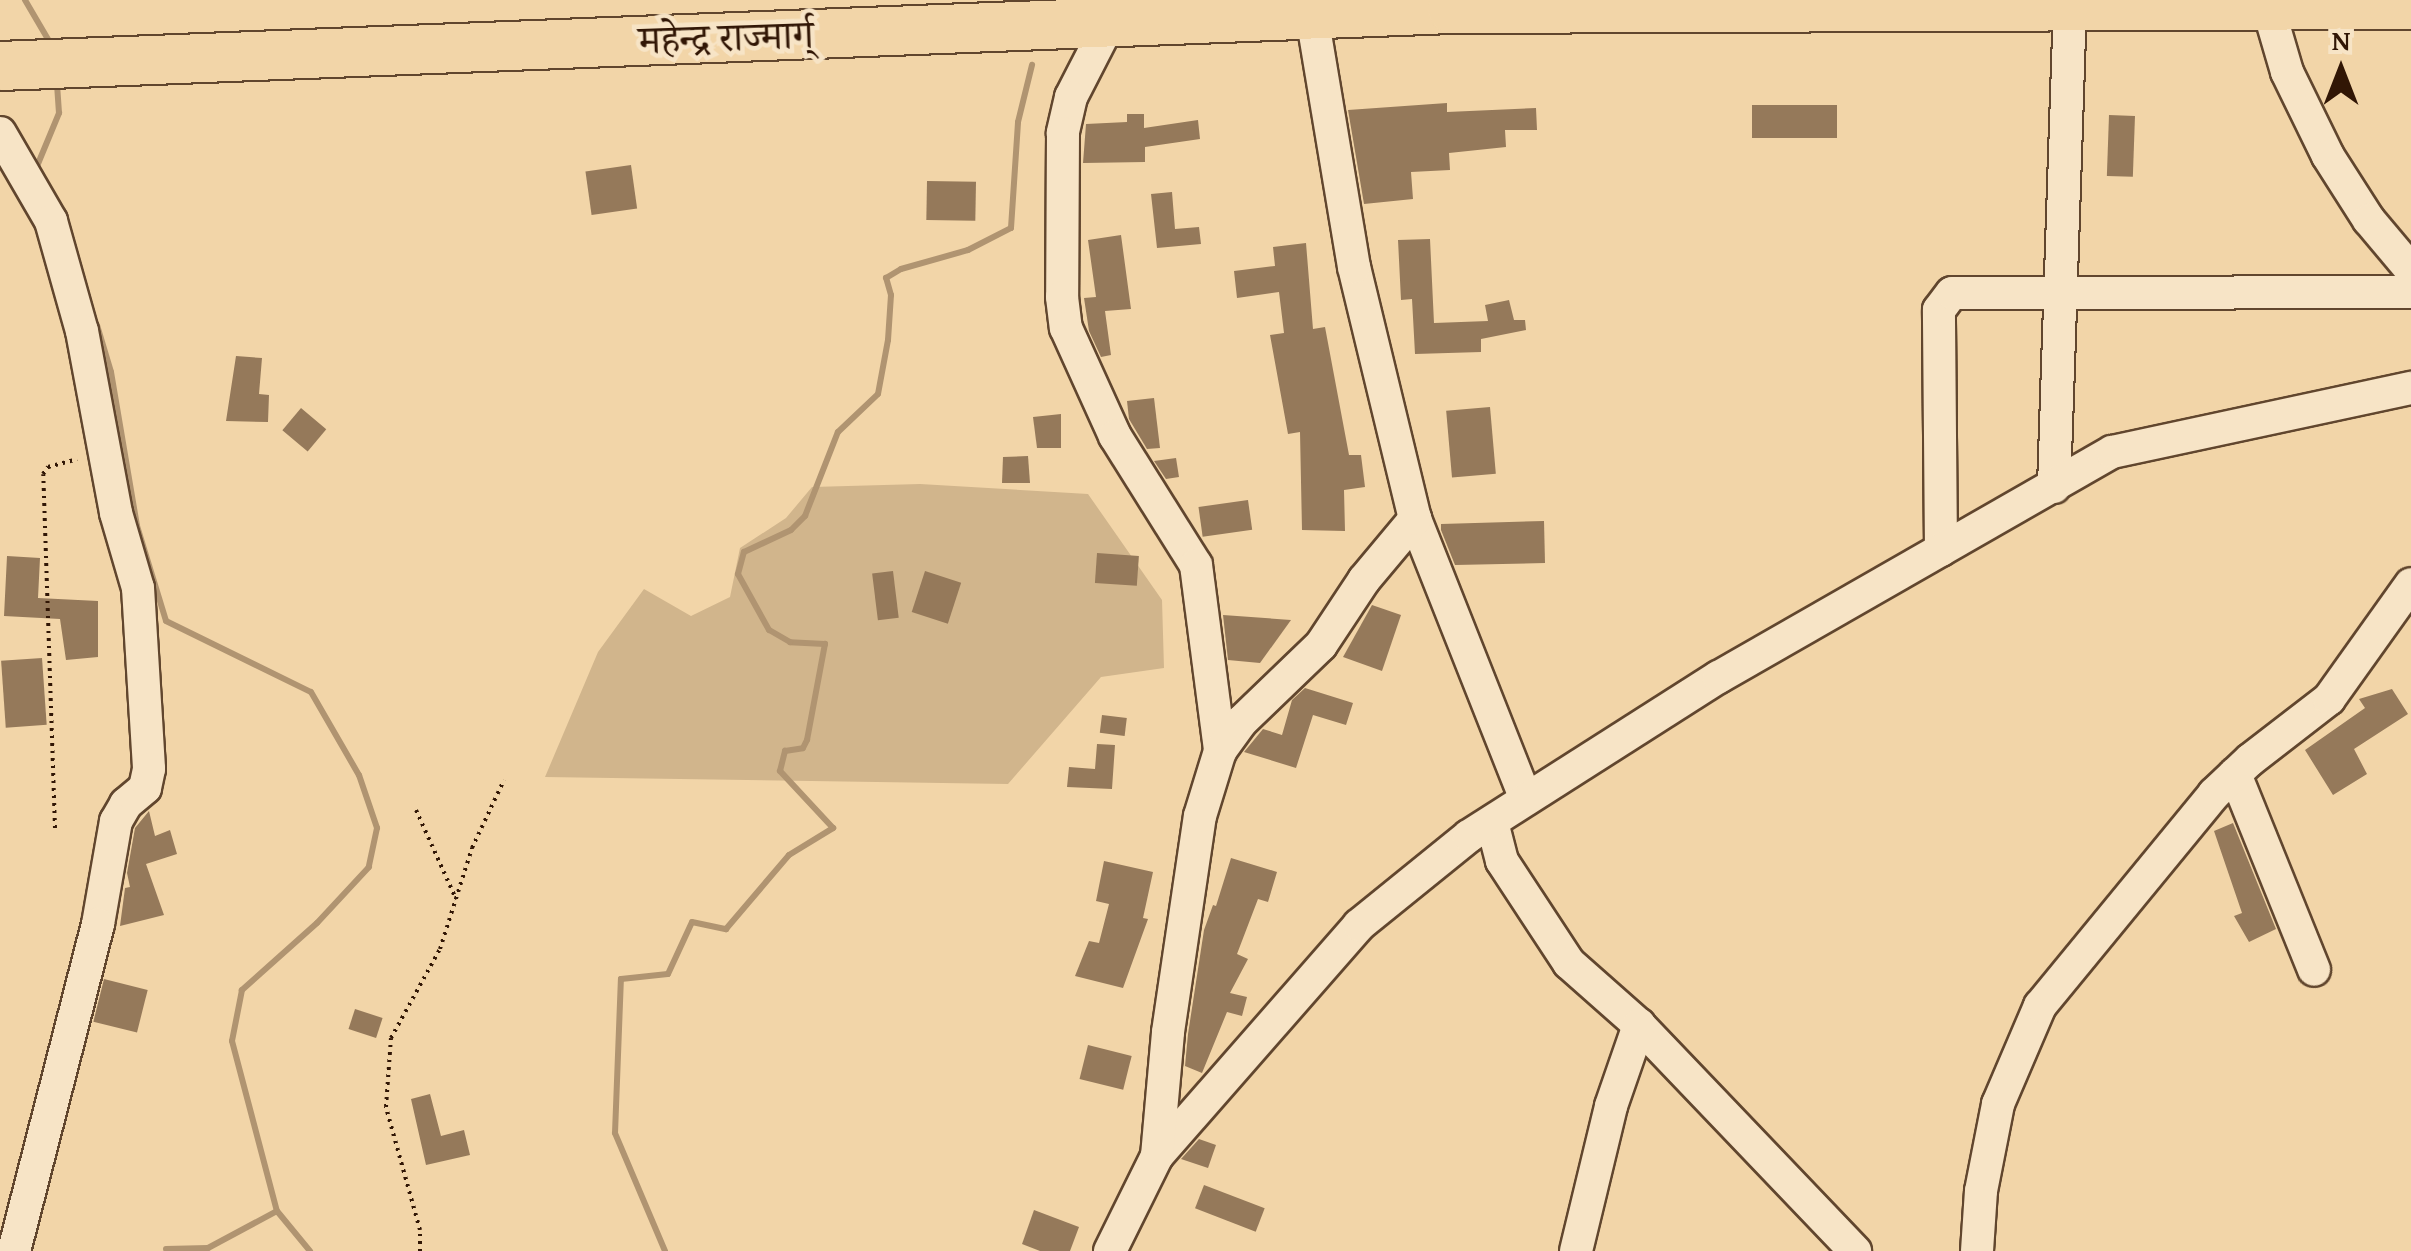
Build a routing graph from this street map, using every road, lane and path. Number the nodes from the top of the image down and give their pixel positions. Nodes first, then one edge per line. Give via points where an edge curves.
1 (2265, 3) edge
2 (1453, 5) edge
3 (2070, 6) junction
4 (2411, 6) edge
5 (1312, 17) junction
6 (1109, 23) junction
7 (0, 66) edge
8 (0, 133) edge
9 (2411, 270) edge
10 (2411, 292) edge
11 (2059, 294) junction
12 (2411, 388) edge
13 (105, 452) junction
14 (2054, 486) junction
15 (1414, 519) junction
16 (1941, 550) junction
17 (2411, 584) edge
18 (1220, 751) junction
19 (2235, 774) junction
20 (504, 780) dead end
21 (1526, 799) junction
22 (416, 810) dead end
23 (1492, 822) junction
24 (55, 828) dead end
25 (456, 899) junction
26 (2314, 970) dead end
27 (1640, 1025) junction
28 (1157, 1156) junction
29 (14, 1251) edge
30 (420, 1251) edge
31 (1110, 1251) edge
32 (1576, 1251) edge
33 (1855, 1251) edge
34 (1977, 1251) edge

1 - 3 highway, महेन्द्र राज्मार्ग्
1 - 4 highway, महेन्द्र राज्मार्ग्
1 - 9 street via 2287,72 2328,156
2 - 3 highway, महेन्द्र राज्मार्ग्
2 - 5 highway, महेन्द्र राज्मार्ग्
3 - 11 street
5 - 6 highway, महेन्द्र राज्मार्ग्
5 - 15 street via 1354,268
6 - 7 highway, महेन्द्र राज्मार्ग्
6 - 18 street via 1070,97 1063,133 1066,328 1115,436 1196,566
8 - 13 street via 51,221 82,331
10 - 11 street
11 - 14 street
11 - 16 street via 1952,293 1943,299
12 - 14 street via 2112,452
13 - 24 path via 43,474
13 - 29 street via 138,588 149,769 144,788 116,821 98,924
14 - 16 street
15 - 18 street via 1321,646
15 - 21 street
16 - 21 street
17 - 19 street via 2329,699
18 - 28 street via 1197,834
19 - 26 street
19 - 34 street via 2040,1006 1998,1104
20 - 25 path
21 - 23 street
22 - 25 path
23 - 27 street via 1502,861 1569,963
23 - 28 street via 1358,925
25 - 30 path via 440,948 391,1038 386,1107
27 - 32 street via 1611,1106
27 - 33 street
28 - 31 street

